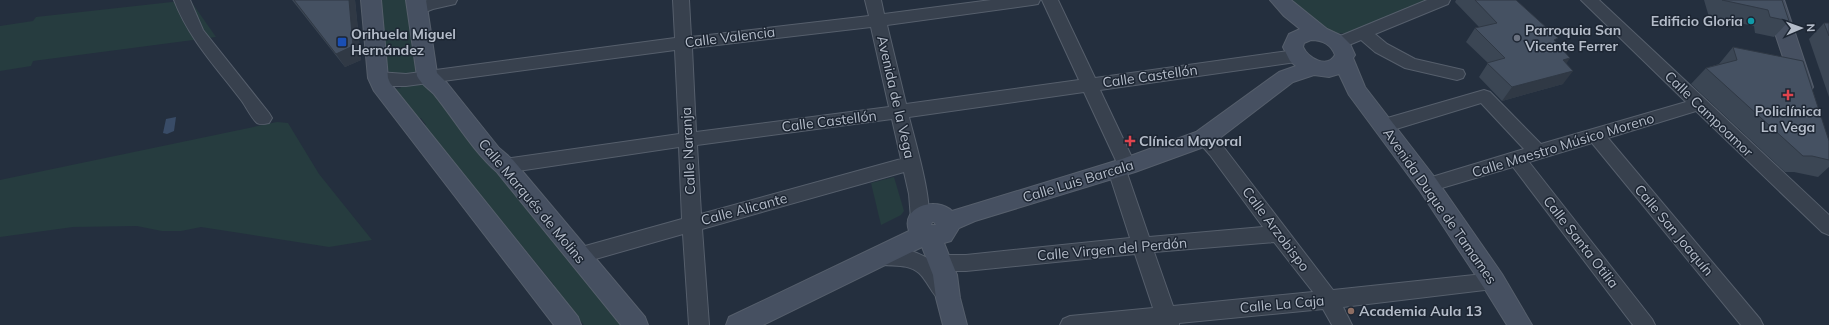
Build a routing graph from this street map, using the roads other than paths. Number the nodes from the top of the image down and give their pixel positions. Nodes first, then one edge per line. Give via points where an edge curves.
1 (182, 0) edge
2 (449, 0) edge
3 (681, 0) edge
4 (872, 0) edge
5 (1032, 0) edge
6 (1050, 0) edge
7 (1442, 0) edge
8 (1589, 0) edge
9 (1774, 0) edge
10 (373, 2) edge
11 (417, 5) edge
12 (1286, 6) edge
13 (878, 20) junction
14 (1362, 33) junction
15 (1311, 34) junction
16 (683, 43) junction
17 (1320, 59) junction
18 (1457, 74) dead end
19 (427, 76) junction
20 (378, 78) junction
21 (1088, 84) junction
22 (1699, 104) junction
23 (1809, 107) edge
24 (899, 112) junction
25 (263, 118) dead end
26 (1383, 126) junction
27 (1595, 134) junction
28 (1204, 138) junction
29 (688, 139) junction
30 (1539, 153) junction
31 (1518, 160) junction
32 (911, 163) junction
33 (504, 166) junction
34 (1122, 168) junction
35 (1428, 185) junction
36 (692, 223) junction
37 (936, 224) junction
38 (1829, 228) edge
39 (1278, 234) junction
40 (1143, 245) junction
41 (891, 252) junction
42 (578, 256) junction
43 (946, 279) junction
44 (1493, 281) junction
45 (1329, 299) junction
46 (1168, 320) edge
47 (569, 325) edge
48 (636, 325) edge
49 (699, 325) edge
50 (738, 325) edge
51 (956, 325) edge
52 (1070, 325) edge
53 (1342, 325) edge
54 (1520, 325) edge
55 (1645, 325) edge
56 (1753, 325) edge

1 - 25 street via 199,37 253,102
2 - 11 street
3 - 16 street, Calle Naranja
4 - 13 street, Avenida de la Vega
5 - 13 street, Calle Valencia
6 - 21 street
7 - 14 street, Calle Castellón
8 - 22 street, Calle Campoamor
9 - 23 street
10 - 20 street
11 - 19 street
12 - 15 street
13 - 16 street, Calle Valencia
13 - 24 street, Avenida de la Vega
14 - 17 street, Calle Castellón
14 - 18 street via 1381,48 1411,64
15 - 17 street, Avenida Duque de Tamames via 1331,37
15 - 17 street via 1297,37 1292,46
16 - 19 street, Calle Valencia
16 - 29 street, Calle Naranja
17 - 21 street, Calle Castellón
17 - 26 street, Avenida Duque de Tamames via 1356,90
17 - 28 street, Calle Luis Barcala via 1286,77
19 - 20 street via 396,80
19 - 33 street, Calle Marqués de Molins via 440,88 491,154
20 - 47 street via 381,86 412,127
21 - 24 street, Calle Castellón
21 - 34 street
22 - 27 street, Calle Maestro Músico Moreno
22 - 38 street, Calle Campoamor
24 - 29 street, Calle Castellón
24 - 32 street, Avenida de la Vega
26 - 30 street via 1484,96
26 - 35 street, Avenida Duque de Tamames
27 - 30 street, Calle Maestro Músico Moreno
27 - 56 street, Calle San Joaquín
28 - 34 street, Calle Luis Barcala
28 - 39 street, Calle Arzobispo via 1216,150
29 - 33 street, Calle Castellón
29 - 36 street, Calle Naranja
30 - 31 street, Calle Maestro Músico Moreno
31 - 35 street, Calle Maestro Músico Moreno
31 - 55 street, Calle Santa Otilia
32 - 36 street, Calle Alicante
32 - 37 street, Avenida de la Vega via 918,194
33 - 42 street, Calle Marqués de Molins
34 - 37 street, Calle Luis Barcala
34 - 40 street
35 - 44 street, Avenida Duque de Tamames
36 - 42 street, Calle Alicante
36 - 49 street, Calle Naranja
37 - 41 street, Calle Luis Barcala
37 - 43 street, Avenida de la Vega
39 - 40 street, Calle Virgen del Perdón
39 - 45 street, Calle Arzobispo
40 - 43 street, Calle Virgen del Perdón via 966,263
40 - 46 street
41 - 43 street, Avenida de la Vega via 917,261 934,276
41 - 50 street, Calle Luis Barcala
42 - 48 street, Calle Marqués de Molins
43 - 51 street, Avenida de la Vega
44 - 45 street, Calle La Caja
44 - 54 street, Avenida Duque de Tamames
45 - 46 street, Calle La Caja
45 - 53 street, Calle Arzobispo
46 - 52 street, Calle La Caja

